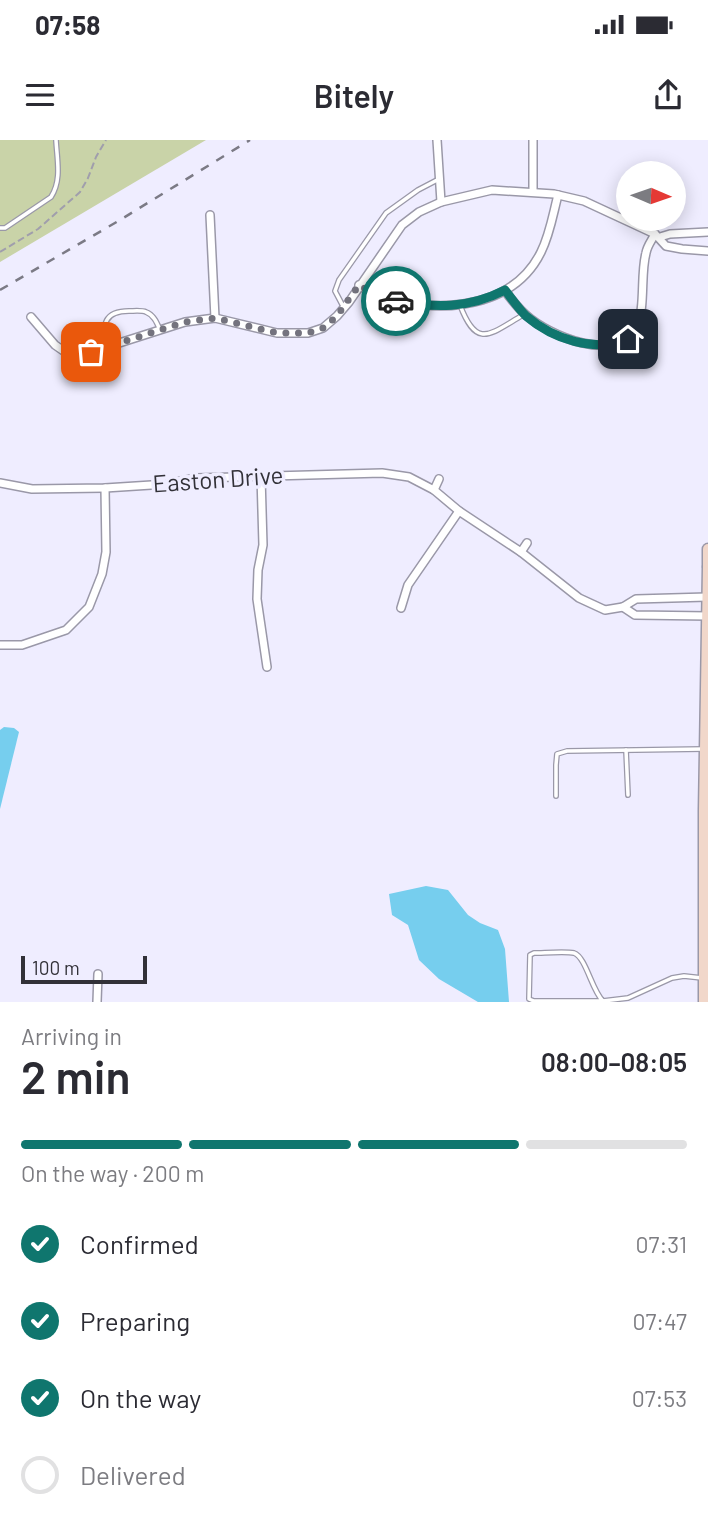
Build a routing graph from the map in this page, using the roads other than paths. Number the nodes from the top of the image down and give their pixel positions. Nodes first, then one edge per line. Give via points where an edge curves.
1 (56, 140) edge
2 (437, 140) edge
3 (533, 140) edge
4 (439, 179) junction
5 (533, 192) junction
6 (558, 195) junction
7 (441, 202) junction
8 (210, 215) dead end
9 (0, 228) edge
10 (708, 232) edge
11 (657, 236) junction
12 (708, 251) edge
13 (359, 285) junction
14 (505, 290) junction
15 (460, 305) junction
16 (344, 308) junction
17 (525, 314) junction
18 (31, 317) dead end
19 (215, 318) junction
20 (160, 330) junction
21 (109, 346) junction
22 (261, 476) junction
23 (439, 479) dead end
24 (0, 483) edge
25 (105, 488) junction
26 (434, 489) junction
27 (459, 511) junction
28 (527, 543) dead end
29 (708, 549) edge
30 (521, 552) junction
31 (708, 566) edge
32 (707, 597) edge
33 (623, 607) junction
34 (401, 608) dead end
35 (708, 616) edge
36 (0, 645) edge
37 (267, 667) dead end
38 (707, 733) edge
39 (706, 749) junction
40 (626, 750) junction
41 (707, 780) edge
42 (628, 795) dead end
43 (556, 796) dead end
44 (98, 974) dead end
45 (704, 978) junction
46 (603, 1001) edge
47 (97, 1002) edge
48 (704, 1002) edge

1 - 9 lane via 58,178 51,197
2 - 4 street
3 - 5 street
4 - 7 street
4 - 16 lane via 386,213 339,280 335,291
5 - 6 street
5 - 7 street via 492,190
6 - 11 street via 584,201
6 - 14 street via 540,254 521,279
7 - 13 street via 402,225
8 - 19 street
10 - 11 street
11 - 12 street via 666,246
11 - 17 street via 646,253 639,320 628,339 599,345 581,343
13 - 15 street via 393,300
13 - 16 street
14 - 15 street
14 - 17 street
15 - 17 lane via 467,323 483,335
16 - 19 street via 323,328 308,333 277,333
18 - 21 street via 68,354
19 - 20 street
20 - 21 street
20 - 21 lane via 145,311 122,311 110,315 104,325
22 - 25 street, Easton Drive
22 - 26 street, Easton Drive via 382,473 409,477
22 - 37 street via 263,545 257,599
23 - 26 street
24 - 25 street, Easton Drive via 32,489
25 - 36 street via 106,552 89,607 66,630 22,645
26 - 27 street, Easton Drive
27 - 30 street, Easton Drive
27 - 34 street via 408,585
28 - 30 street
29 - 31 main road
30 - 33 street, Easton Drive via 579,598 605,610
31 - 32 main road
32 - 33 street, Easton Drive via 636,600
32 - 35 main road
33 - 35 street, Easton Drive via 635,615
35 - 38 main road
38 - 39 main road
39 - 40 lane
39 - 41 main road
40 - 42 lane
40 - 43 lane via 557,754
41 - 45 main road
44 - 47 street
45 - 46 lane via 673,978 628,998
45 - 48 main road
46 - 46 lane via 574,953 530,955 529,999

